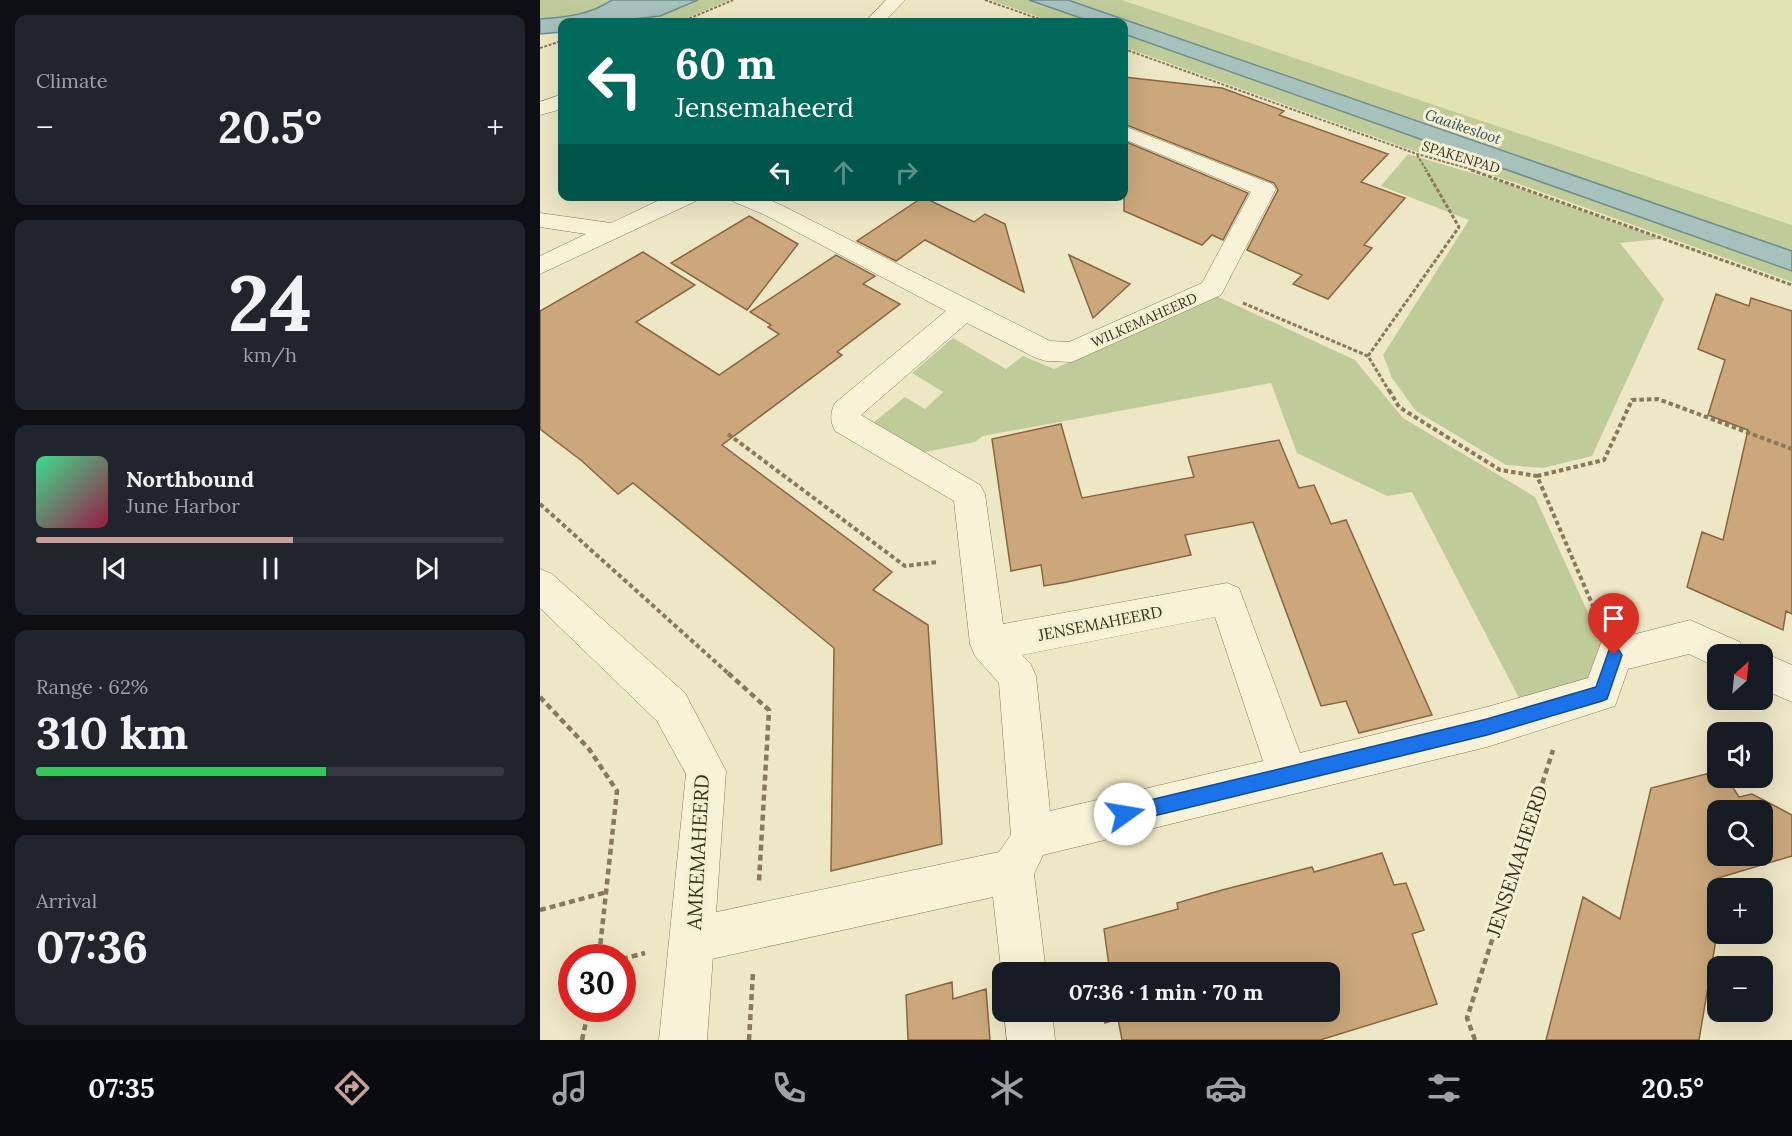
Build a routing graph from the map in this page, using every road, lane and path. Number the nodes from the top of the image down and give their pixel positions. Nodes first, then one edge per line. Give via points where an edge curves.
1 (733, 0) edge
2 (896, 0) edge
3 (985, 0) edge
4 (690, 18) edge
5 (877, 18) edge
6 (1037, 18) edge
7 (558, 42) edge
8 (540, 48) edge
9 (1128, 51) edge
10 (558, 102) edge
11 (540, 109) edge
12 (1128, 134) edge
13 (1417, 154) junction
14 (678, 201) edge
15 (752, 201) edge
16 (540, 220) edge
17 (615, 231) junction
18 (540, 266) edge
19 (1792, 285) edge
20 (1212, 289) junction
21 (965, 310) junction
22 (1368, 356) junction
23 (728, 434) dead end
24 (1792, 449) edge
25 (1537, 476) junction
26 (977, 558) junction
27 (540, 585) edge
28 (988, 644) junction
29 (1707, 645) edge
30 (1614, 655) junction
31 (1773, 675) edge
32 (1792, 684) edge
33 (540, 697) edge
34 (1567, 703) junction
35 (1288, 776) junction
36 (1022, 853) junction
37 (607, 892) junction
38 (540, 910) edge
39 (693, 939) junction
40 (601, 944) edge
41 (1023, 962) edge
42 (586, 1022) edge
43 (1029, 1022) edge
44 (582, 1040) edge
45 (682, 1040) edge
46 (1031, 1040) edge
47 (1474, 1040) edge

1 - 4 path
2 - 5 street
3 - 6 path
7 - 8 path
9 - 13 path, SPAKENPAD
10 - 11 street
12 - 20 street, WILKEMAHEERD via 1264,189
13 - 19 path, SPAKENPAD via 1486,174
13 - 22 path via 1459,227
14 - 17 street
15 - 21 street, WILKEMAHEERD
16 - 17 street
17 - 18 street
20 - 21 street, WILKEMAHEERD via 1072,352 1046,351
20 - 22 path
21 - 26 street via 846,411 846,423 969,494
22 - 25 path via 1399,407 1500,470
23 - 26 path via 905,566
24 - 25 path via 1658,399 1632,400 1604,460
25 - 30 path
26 - 28 street
27 - 39 street, AMKEMAHEERD via 671,707 706,771
28 - 35 street, JENSEMAHEERD via 1227,599
28 - 36 street via 1017,676
29 - 30 street via 1690,637
30 - 34 street via 1602,693
31 - 32 street
33 - 37 path via 589,749 617,791
34 - 35 street
34 - 47 path, JENSEMAHEERD via 1467,1018
35 - 36 street
36 - 39 street via 756,928
36 - 41 street
37 - 38 path
37 - 40 path
39 - 45 street, AMKEMAHEERD
42 - 44 path
43 - 46 street

